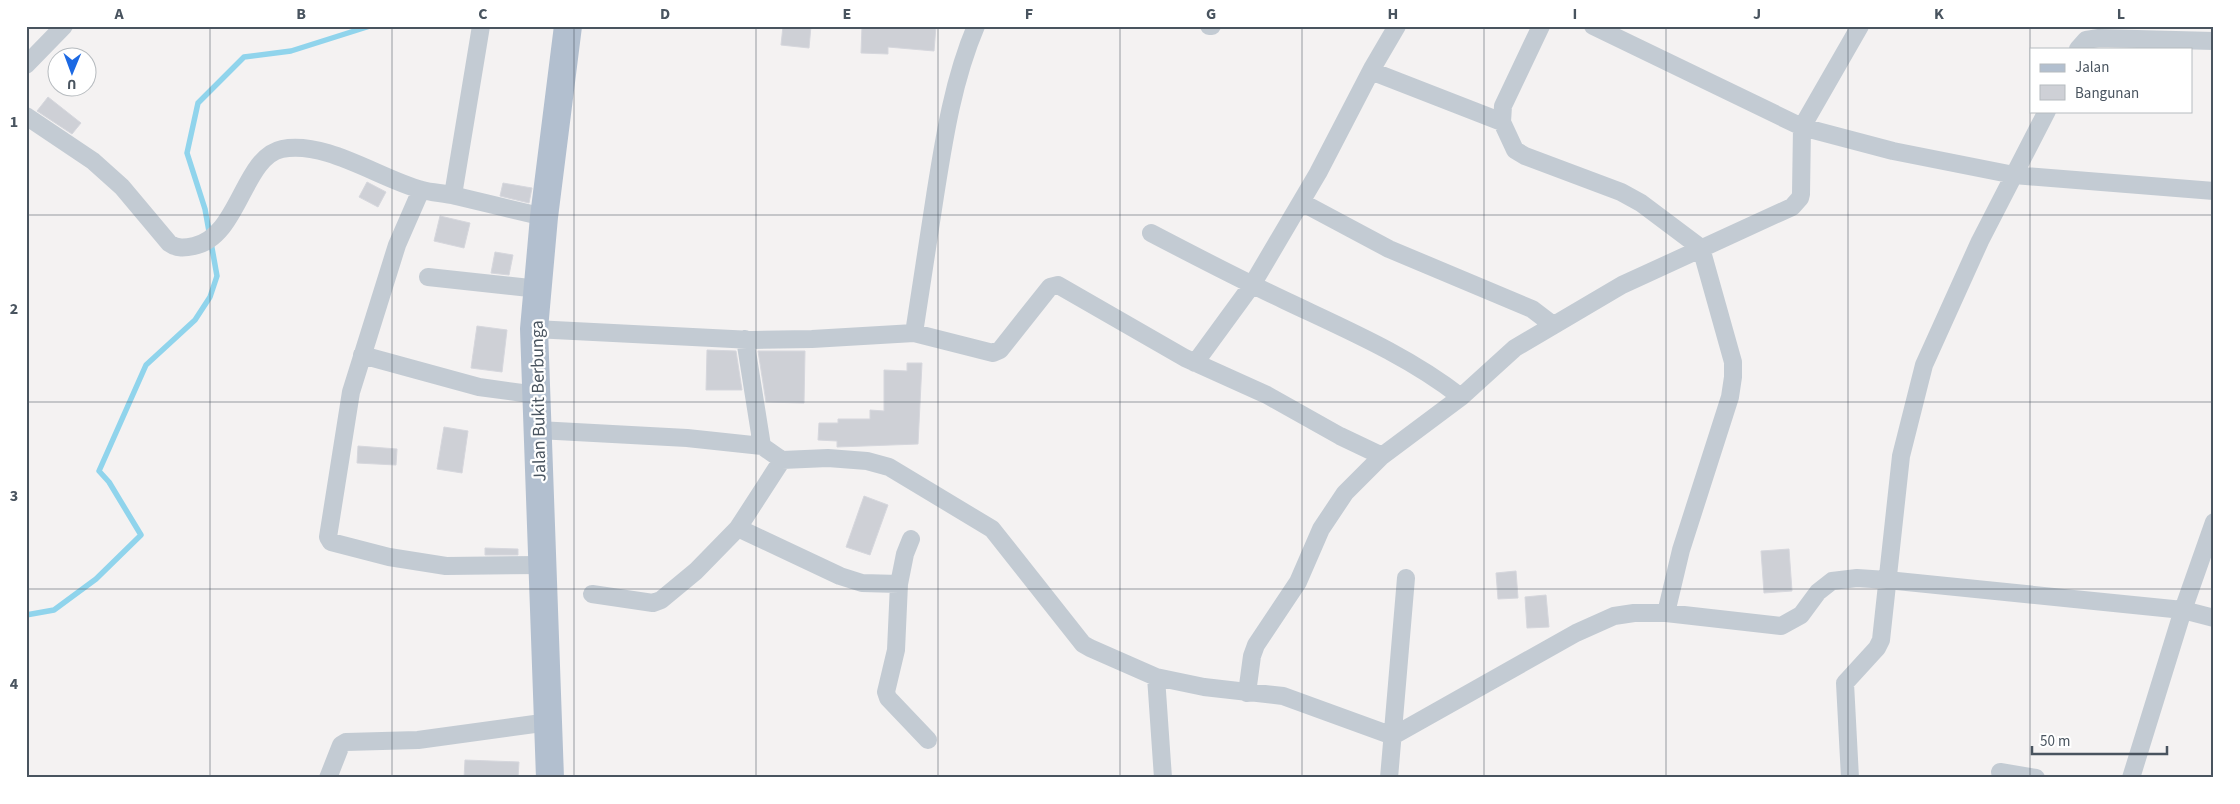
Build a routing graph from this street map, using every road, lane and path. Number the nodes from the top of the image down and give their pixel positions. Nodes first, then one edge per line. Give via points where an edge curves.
1 (64, 26) edge
2 (481, 26) edge
3 (568, 26) edge
4 (976, 26) edge
5 (1397, 26) edge
6 (1541, 26) edge
7 (1593, 26) edge
8 (1860, 26) edge
9 (2214, 41) edge
10 (2079, 48) edge
11 (26, 65) edge
12 (1371, 71) junction
13 (2046, 112) edge
14 (26, 116) edge
15 (1502, 122) junction
16 (1802, 127) junction
17 (2014, 175) junction
18 (421, 190) junction
19 (2214, 191) edge
20 (453, 195) junction
21 (1301, 202) junction
22 (544, 218) junction
23 (1151, 233) dead end
24 (1701, 248) junction
25 (428, 277) dead end
26 (1252, 285) junction
27 (539, 289) junction
28 (1553, 325) junction
29 (534, 329) junction
30 (914, 333) junction
31 (745, 340) junction
32 (362, 355) junction
33 (1195, 364) junction
34 (537, 395) junction
35 (1461, 397) junction
36 (538, 430) junction
37 (762, 446) junction
38 (1382, 456) junction
39 (782, 460) junction
40 (2214, 522) edge
41 (738, 528) junction
42 (911, 539) dead end
43 (544, 565) junction
44 (1406, 578) dead end
45 (1887, 580) junction
46 (899, 584) junction
47 (592, 594) dead end
48 (2183, 610) junction
49 (1666, 614) junction
50 (2214, 618) edge
51 (1156, 677) junction
52 (1247, 693) junction
53 (549, 722) junction
54 (1393, 736) junction
55 (928, 740) dead end
56 (2000, 772) dead end
57 (328, 778) edge
58 (550, 778) edge
59 (1164, 778) edge
60 (1389, 778) edge
61 (1850, 778) edge
62 (2036, 778) edge
63 (2131, 778) edge

1 - 11 street
2 - 20 street
3 - 22 main road, Jalan Bukit Berbunga
4 - 30 street via 964,54 953,95
5 - 12 street
6 - 15 street via 1503,106
7 - 16 street
8 - 16 street
9 - 10 street via 2098,38 2086,40
12 - 15 street
12 - 21 street
13 - 17 street
14 - 18 street via 93,161 122,187 169,244 186,248 211,239 225,225 262,162 280,149 311,150 363,165
15 - 24 street via 1520,154 1634,199
16 - 17 street via 1893,151
16 - 24 street via 1801,194 1797,202
17 - 19 street
17 - 45 street via 1924,364 1901,456
18 - 20 street
18 - 32 street via 397,245
20 - 22 street
21 - 26 street
21 - 28 street via 1388,249 1532,309
22 - 27 main road, Jalan Bukit Berbunga
23 - 26 street
24 - 28 street via 1622,285
24 - 49 street via 1733,362 1733,377 1722,428 1681,550
25 - 27 street
26 - 33 street
26 - 35 street via 1367,338 1437,378
27 - 29 main road, Jalan Bukit Berbunga
28 - 35 street via 1515,348
29 - 31 street
29 - 34 main road, Jalan Bukit Berbunga
30 - 31 street via 812,340
30 - 33 street via 982,352 997,352 1050,287 1058,285
31 - 37 street
32 - 34 street via 478,387
32 - 43 street via 351,392 329,540 389,557 446,566
33 - 38 street via 1267,395
34 - 36 main road, Jalan Bukit Berbunga
35 - 38 street
36 - 37 street via 688,438
36 - 43 main road, Jalan Bukit Berbunga
37 - 39 street
38 - 52 street via 1345,493 1320,529 1298,582 1256,645
39 - 41 street
39 - 51 street via 828,458 867,461 889,467 992,529 1083,644
40 - 48 street
41 - 46 street via 840,576 862,583
41 - 47 street via 696,571 657,602
42 - 46 street via 904,554
43 - 53 main road, Jalan Bukit Berbunga
44 - 54 street
45 - 48 street
45 - 49 street via 1857,578 1832,581 1818,592 1801,615 1781,626
45 - 61 street via 1880,644 1845,684
46 - 55 street via 896,650 886,692
48 - 50 street
48 - 63 street
49 - 54 street via 1614,616 1576,633
51 - 52 street
51 - 59 street
52 - 54 street via 1292,699
53 - 57 street via 418,740 346,742 341,745
53 - 58 main road, Jalan Bukit Berbunga
54 - 60 street
56 - 62 street

